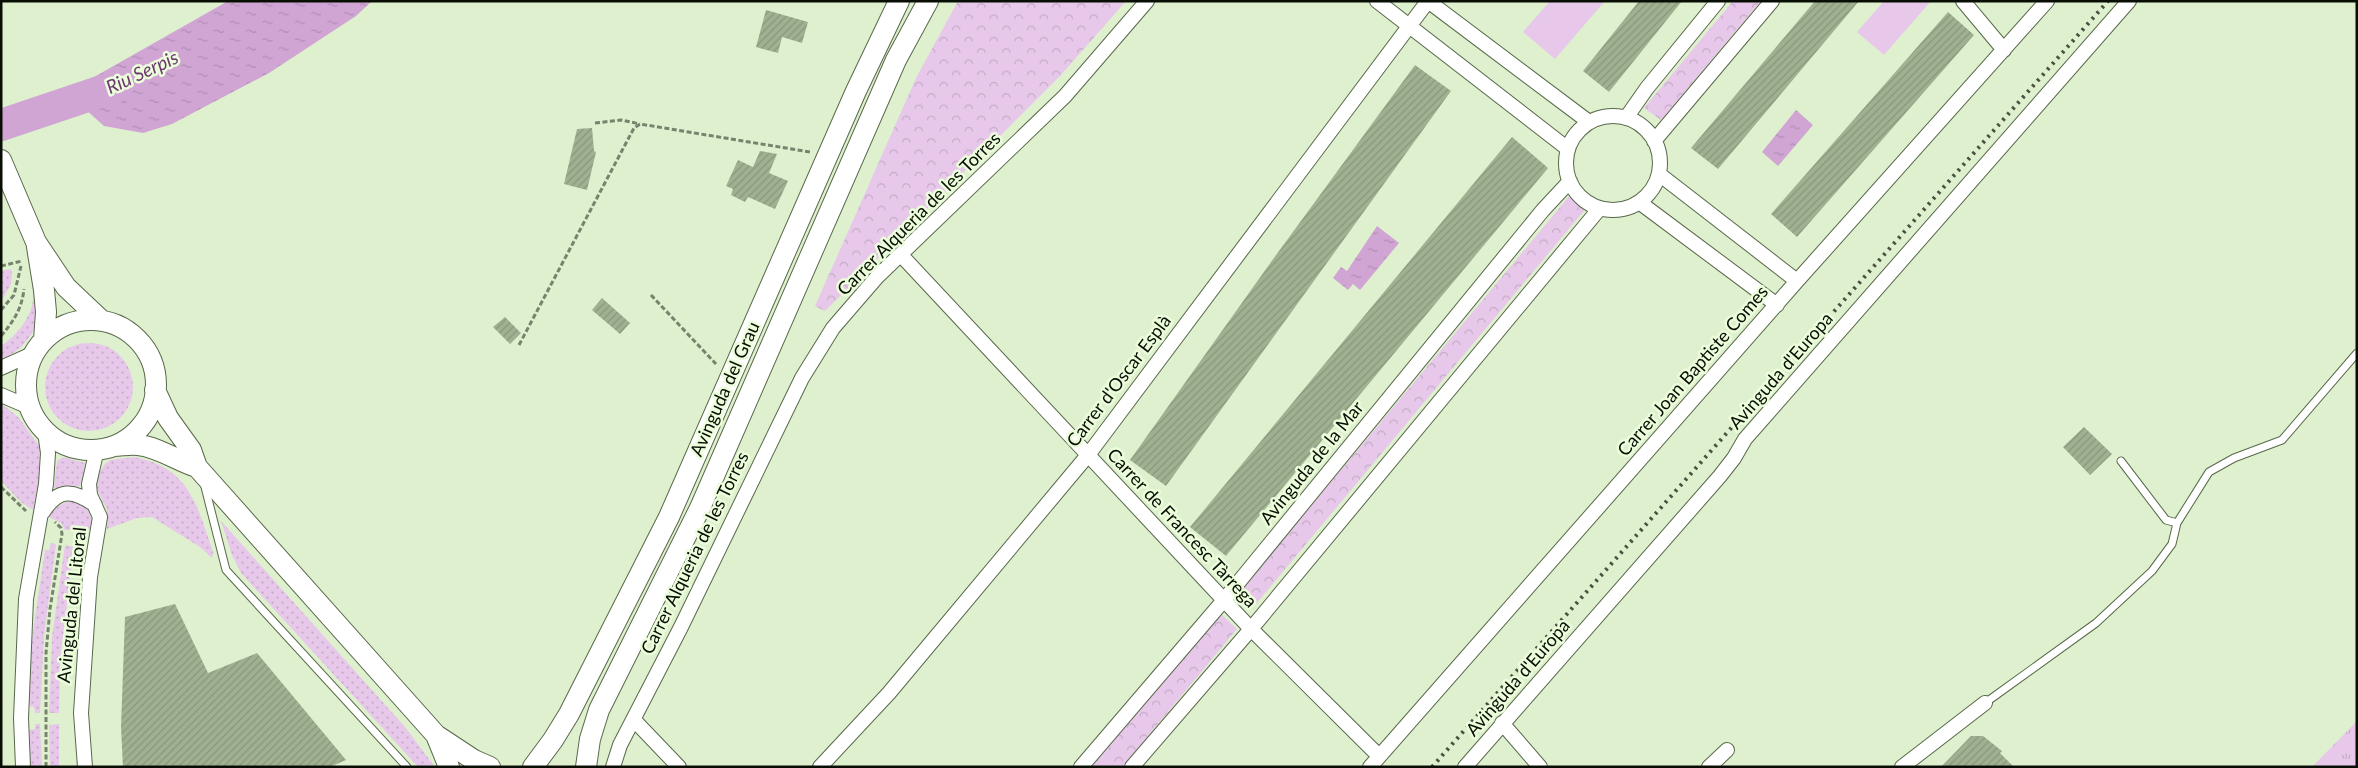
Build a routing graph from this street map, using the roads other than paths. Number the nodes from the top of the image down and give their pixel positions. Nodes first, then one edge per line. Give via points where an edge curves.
1 (900, 1) edge
2 (928, 1) edge
3 (1147, 1) edge
4 (1377, 1) edge
5 (1428, 1) edge
6 (1718, 1) edge
7 (1772, 1) edge
8 (1963, 1) edge
9 (2047, 1) edge
10 (2129, 1) edge
11 (1408, 26) junction
12 (2004, 50) junction
13 (1626, 118) junction
14 (1589, 122) junction
15 (1654, 141) junction
16 (1568, 149) junction
17 (1, 160) edge
18 (1658, 174) junction
19 (1570, 182) junction
20 (1639, 202) junction
21 (1600, 208) junction
22 (36, 242) junction
23 (900, 254) junction
24 (1797, 280) junction
25 (1777, 305) junction
26 (102, 321) junction
27 (39, 346) junction
28 (2357, 353) edge
29 (1, 368) edge
30 (156, 390) junction
31 (1, 394) edge
32 (29, 407) junction
33 (46, 432) junction
34 (104, 448) junction
35 (1088, 455) junction
36 (2121, 461) dead end
37 (200, 470) junction
38 (95, 505) junction
39 (42, 516) junction
40 (2177, 523) junction
41 (1224, 600) junction
42 (1251, 629) junction
43 (1985, 703) joint
44 (634, 720) junction
45 (1502, 723) junction
46 (436, 735) junction
47 (1727, 750) dead end
48 (1379, 756) junction
49 (23, 767) edge
50 (85, 767) edge
51 (407, 767) edge
52 (449, 767) edge
53 (490, 767) edge
54 (533, 767) edge
55 (586, 767) edge
56 (613, 767) edge
57 (679, 767) edge
58 (820, 767) edge
59 (1081, 767) edge
60 (1132, 767) edge
61 (1370, 767) edge
62 (1465, 767) edge
63 (1540, 767) edge
64 (1709, 767) edge
65 (1902, 767) edge

1 - 54 main road, Avinguda del Grau via 828,155 669,517 569,714
2 - 55 main road, Avinguda del Grau via 896,60 700,508 599,710
3 - 23 street, Carrer Alqueria de les Torres via 1065,96
4 - 11 street
5 - 11 street, Carrer d'Oscar Esplà
5 - 14 street
6 - 13 street
7 - 15 street
8 - 12 street
9 - 12 street, Carrer Joan Baptiste Comes
10 - 45 street, Avinguda d'Europa via 1745,439 1720,476
11 - 16 street
11 - 35 street, Carrer d'Oscar Esplà
12 - 24 street, Carrer Joan Baptiste Comes
13 - 14 street via 1601,118
13 - 15 street via 1643,127
14 - 16 street via 1576,134
15 - 18 street via 1658,152
16 - 19 street via 1566,160
17 - 22 main road
18 - 20 street via 1654,185
18 - 24 street
19 - 21 street via 1580,197
19 - 41 street, Avinguda de la Mar via 1543,210
20 - 21 street via 1613,210
20 - 25 street
21 - 42 street
22 - 26 main road via 66,287
22 - 27 main road via 44,290
23 - 35 street, Carrer de Francesc Tàrrega
23 - 44 street, Carrer Alqueria de les Torres via 876,276 843,316 806,371
24 - 25 street, Carrer Joan Baptiste Comes
25 - 48 street, Carrer Joan Baptiste Comes
26 - 27 main road via 81,321 61,327
26 - 30 main road via 127,331 146,351 152,363
27 - 29 street
27 - 32 main road via 27,370
28 - 40 lane via 2282,440 2234,458 2209,472
30 - 34 main road via 152,408 142,425 128,438
30 - 37 main road via 168,418 191,450
31 - 32 street
32 - 33 main road
33 - 34 main road via 69,446
33 - 39 street via 48,468
34 - 37 main road via 137,445 162,451
34 - 38 street, Avinguda del Litoral via 89,484
35 - 41 street, Carrer de Francesc Tàrrega
35 - 58 street, Carrer d'Oscar Esplà via 889,693
36 - 40 lane via 2166,520
37 - 46 main road
37 - 51 lane via 226,570
38 - 39 street via 72,492 59,494 50,501
38 - 50 street, Avinguda del Litoral via 100,517 90,577 81,713
39 - 49 street via 26,599 21,718
40 - 43 lane via 2172,544 2152,571 2096,623
41 - 42 street, Carrer de Francesc Tàrrega
41 - 59 street, Avinguda de la Mar
42 - 48 street, Carrer de Francesc Tàrrega
42 - 60 street
43 - 65 street
44 - 56 street
44 - 57 street
45 - 62 street, Avinguda d'Europa
45 - 63 street
46 - 52 main road
46 - 53 main road
47 - 64 street
48 - 61 street, Carrer Joan Baptiste Comes

